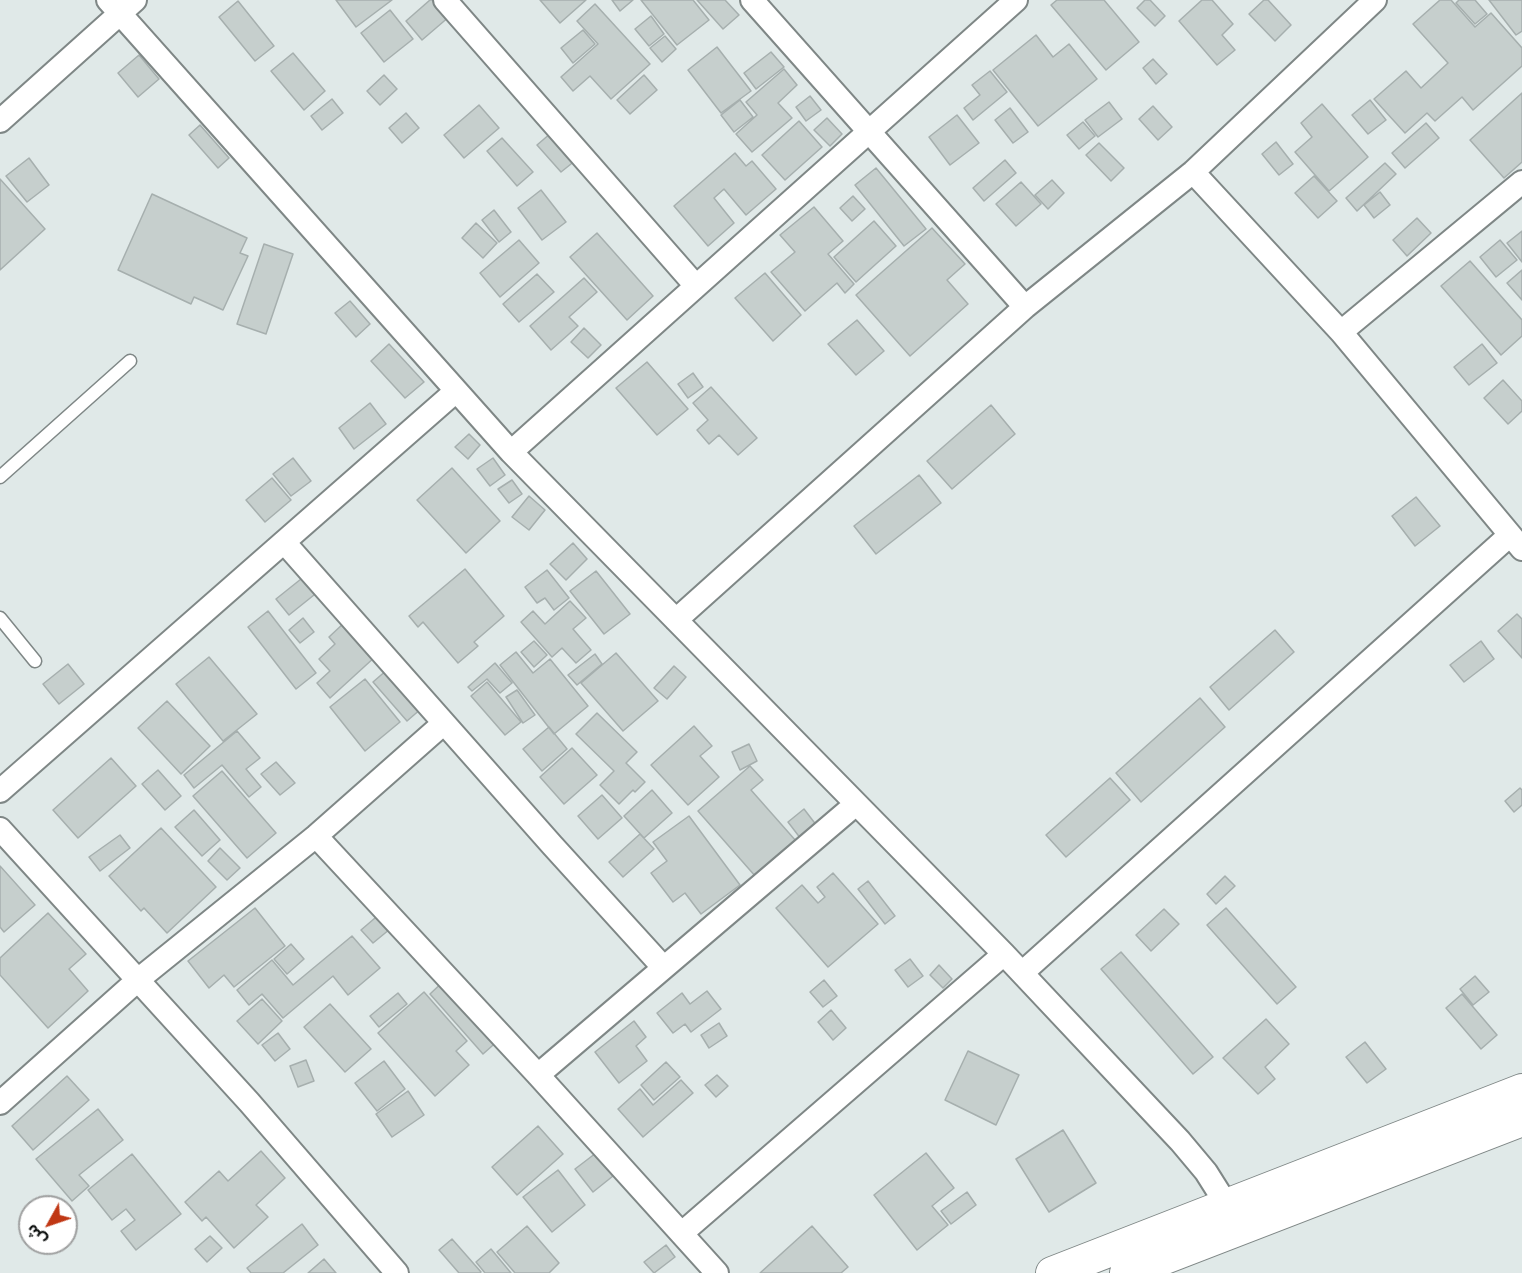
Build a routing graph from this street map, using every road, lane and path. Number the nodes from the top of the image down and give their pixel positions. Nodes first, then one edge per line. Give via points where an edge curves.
1 (445, 0) edge
2 (752, 0) edge
3 (1016, 0) edge
4 (1375, 0) edge
5 (121, 5) edge
6 (0, 121) edge
7 (869, 131) junction
8 (1193, 172) junction
9 (1522, 182) edge
10 (696, 286) junction
11 (1025, 307) junction
12 (1341, 332) junction
13 (130, 361) dead end
14 (456, 391) junction
15 (511, 452) junction
16 (0, 477) edge
17 (284, 542) junction
18 (1516, 542) edge
19 (0, 618) edge
20 (676, 620) junction
21 (35, 661) dead end
22 (444, 723) junction
23 (0, 791) edge
24 (856, 804) junction
25 (0, 829) edge
26 (316, 836) junction
27 (1004, 954) junction
28 (663, 967) junction
29 (1022, 973) junction
30 (139, 979) junction
31 (538, 1075) junction
32 (1522, 1090) edge
33 (0, 1103) edge
34 (1522, 1120) edge
35 (1234, 1217) junction
36 (681, 1233) junction
37 (397, 1273) edge
38 (717, 1273) edge
39 (1052, 1273) edge
40 (1126, 1273) edge

1 - 10 street
2 - 7 street
3 - 7 street
4 - 8 street
5 - 6 street
5 - 14 street
7 - 10 street
7 - 11 street
8 - 11 street
8 - 12 street
9 - 12 street
10 - 15 street
11 - 20 street
12 - 18 street
13 - 16 lane
14 - 15 street
14 - 17 street
15 - 20 street
17 - 22 street
17 - 23 street
18 - 29 street
19 - 21 lane
20 - 24 street
22 - 26 street
22 - 28 street
24 - 27 street
24 - 28 street
25 - 30 street
26 - 30 street
26 - 31 street
27 - 29 street
27 - 36 street
28 - 31 street
29 - 35 street via 1180,1141 1206,1172
30 - 33 street
30 - 37 street
31 - 36 street
32 - 35 street
34 - 35 street
35 - 39 street
35 - 40 street
36 - 38 street

